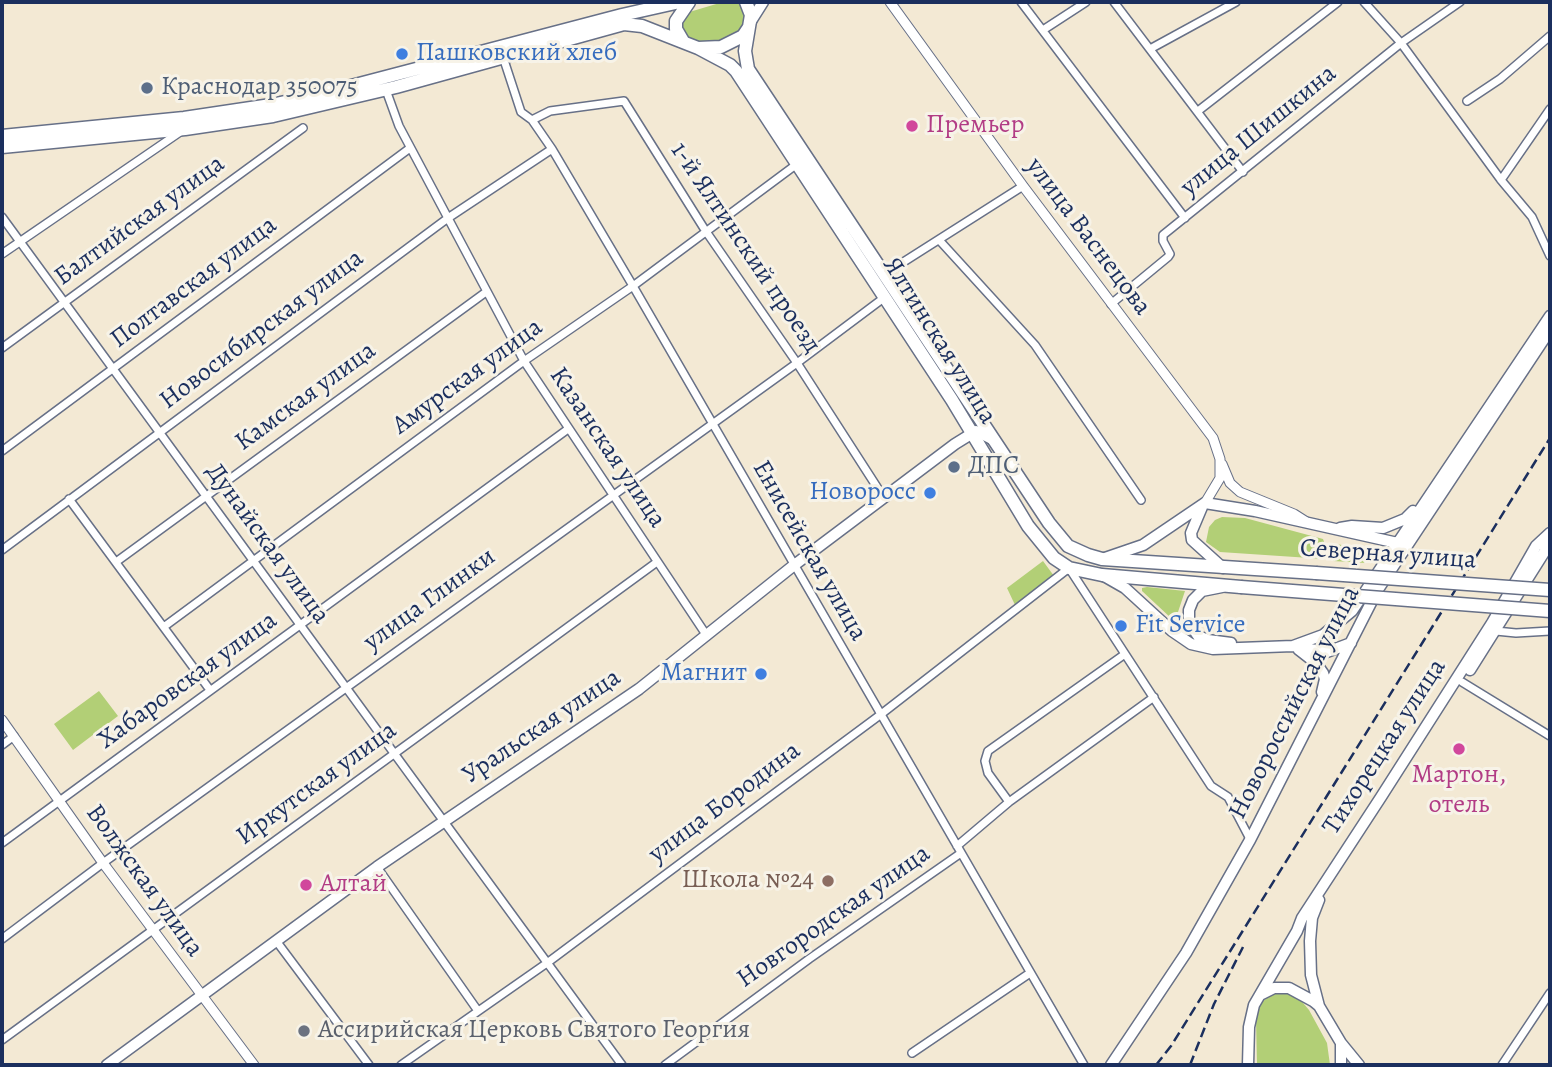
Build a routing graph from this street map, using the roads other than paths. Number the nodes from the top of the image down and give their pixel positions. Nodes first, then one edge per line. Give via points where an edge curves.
1 (680, 2) edge
2 (689, 2) edge
3 (746, 2) edge
4 (763, 2) edge
5 (890, 2) edge
6 (1021, 2) edge
7 (1086, 2) edge
8 (1114, 2) edge
9 (1236, 2) edge
10 (1338, 2) edge
11 (1364, 2) edge
12 (1460, 2) edge
13 (750, 24) junction
14 (1043, 30) junction
15 (1550, 36) edge
16 (683, 41) junction
17 (1401, 43) junction
18 (698, 48) junction
19 (1150, 49) junction
20 (503, 57) junction
21 (386, 90) junction
22 (1467, 101) dead end
23 (1550, 109) edge
24 (1198, 111) junction
25 (532, 120) junction
26 (303, 128) dead end
27 (185, 129) junction
28 (2, 136) edge
29 (2, 147) edge
30 (411, 148) junction
31 (552, 149) junction
32 (797, 164) junction
33 (1243, 172) junction
34 (1501, 180) junction
35 (1023, 186) junction
36 (2, 217) edge
37 (448, 218) junction
38 (1185, 218) junction
39 (705, 230) junction
40 (940, 241) junction
41 (20, 242) junction
42 (2, 254) edge
43 (1550, 256) edge
44 (883, 275) junction
45 (633, 286) junction
46 (486, 292) junction
47 (884, 297) junction
48 (64, 302) junction
49 (1111, 304) junction
50 (1550, 316) edge
51 (1550, 331) edge
52 (2, 348) edge
53 (524, 361) junction
54 (797, 363) junction
55 (113, 369) junction
56 (711, 423) junction
57 (568, 429) junction
58 (159, 432) junction
59 (971, 434) junction
60 (996, 441) junction
61 (2, 451) edge
62 (1220, 459) junction
63 (612, 494) junction
64 (206, 496) junction
65 (884, 498) junction
66 (69, 499) junction
67 (1428, 499) junction
68 (1141, 500) dead end
69 (1205, 503) junction
70 (1307, 523) junction
71 (1550, 525) edge
72 (1334, 529) junction
73 (1550, 540) edge
74 (1402, 544) junction
75 (1068, 546) joint
76 (1536, 546) junction
77 (2, 550) edge
78 (1102, 559) junction
79 (253, 561) junction
80 (116, 562) junction
81 (657, 562) junction
82 (793, 566) junction
83 (1069, 568) junction
84 (1223, 568) junction
85 (1102, 575) junction
86 (1373, 582) joint
87 (1228, 586) junction
88 (1550, 590) edge
89 (1550, 611) edge
90 (300, 625) junction
91 (165, 626) junction
92 (1496, 631) junction
93 (1550, 631) edge
94 (707, 636) junction
95 (1351, 643) junction
96 (1265, 646) junction
97 (1293, 646) junction
98 (1125, 654) junction
99 (1462, 682) junction
100 (345, 687) junction
101 (211, 690) junction
102 (1154, 697) junction
103 (1320, 701) junction
104 (880, 715) junction
105 (2, 720) edge
106 (14, 736) junction
107 (1550, 736) edge
108 (2, 745) edge
109 (394, 754) junction
110 (60, 800) junction
111 (1009, 802) junction
112 (443, 821) junction
113 (1250, 840) junction
114 (2, 843) edge
115 (959, 849) junction
116 (103, 863) junction
117 (377, 867) junction
118 (153, 930) junction
119 (2, 939) edge
120 (277, 942) junction
121 (547, 963) junction
122 (1030, 973) junction
123 (1550, 993) edge
124 (1260, 995) junction
125 (203, 996) junction
126 (1319, 1006) junction
127 (478, 1011) junction
128 (2, 1040) edge
129 (1340, 1042) junction
130 (912, 1053) dead end
131 (1247, 1064) edge
132 (107, 1065) edge
133 (254, 1065) edge
134 (369, 1065) edge
135 (401, 1065) edge
136 (622, 1065) edge
137 (665, 1065) edge
138 (1084, 1065) edge
139 (1111, 1065) edge
140 (1341, 1065) edge
141 (1359, 1065) edge
142 (1502, 1065) edge

1 - 28 main road via 282,102 184,118
2 - 16 main road via 676,21
3 - 13 main road, Ялтинская улица
4 - 13 main road
5 - 35 street, улица Васнецова
6 - 14 street
7 - 14 street
8 - 19 street
9 - 19 street
10 - 24 street
11 - 17 street
12 - 17 street, улица Шишкина
13 - 18 main road via 743,36 721,47
13 - 44 main road, Ялтинская улица via 745,51 748,69
14 - 38 street
15 - 22 street
16 - 18 main road, Ялтинская улица
16 - 20 main road, Ялтинская улица via 624,24
17 - 33 street, улица Шишкина
17 - 34 street
18 - 32 main road, Ялтинская улица via 736,71
19 - 24 street
20 - 21 main road, Ялтинская улица
20 - 25 street, Енисейская улица via 521,112
21 - 27 main road, Ялтинская улица via 273,116
21 - 30 street, Казанская улица
23 - 34 street
24 - 33 street
25 - 31 street, Енисейская улица
25 - 39 street, 1-й Ялтинский проезд via 550,111 624,101
26 - 48 street, Балтийская улица
27 - 29 main road, Ялтинская улица
27 - 41 street
30 - 37 street, Казанская улица
30 - 55 street, Полтавская улица
31 - 37 street, Новосибирская улица
31 - 45 street, Енисейская улица
32 - 39 street, Амурская улица
32 - 47 main road, Ялтинская улица
33 - 38 street, улица Шишкина
34 - 43 street via 1532,218
35 - 40 street
35 - 49 street, улица Васнецова
36 - 41 street, Дунайская улица
37 - 46 street, Казанская улица
37 - 58 street, Новосибирская улица
38 - 49 street, улица Шишкина via 1163,235 1168,257
39 - 45 street, Амурская улица
39 - 54 street, 1-й Ялтинский проезд
40 - 44 street
40 - 68 street via 1035,345
41 - 42 street
41 - 48 street, Дунайская улица
44 - 60 main road, Ялтинская улица
45 - 53 street, Амурская улица
45 - 56 street, Енисейская улица
46 - 53 street, Казанская улица
46 - 64 street, Камская улица
47 - 54 street, улица Глинки
47 - 59 main road, Ялтинская улица
48 - 52 street, Балтийская улица
48 - 55 street, Дунайская улица
49 - 62 street, улица Васнецова via 1213,438
50 - 67 main road, Новороссийская улица
51 - 74 main road, Новороссийская улица
53 - 57 street, Казанская улица
53 - 79 street, Амурская улица
54 - 56 street, улица Глинки
54 - 65 street, 1-й Ялтинский проезд
55 - 58 street, Дунайская улица
55 - 61 street, Полтавская улица
56 - 63 street, улица Глинки
56 - 82 street, Енисейская улица
57 - 63 street, Казанская улица
57 - 90 street, Хабаровская улица
58 - 64 street, Дунайская улица
58 - 66 street, Новосибирская улица
59 - 60 main road via 976,431
59 - 65 main road, Уральская улица
59 - 83 main road, Ялтинская улица via 1028,526 1054,558
60 - 75 main road, Ялтинская улица
62 - 69 street via 1220,478
62 - 70 street, улица Васнецова via 1240,492
63 - 81 street, Казанская улица
63 - 100 street, улица Глинки
64 - 79 street, Дунайская улица
64 - 80 street, Камская улица
65 - 82 main road, Уральская улица
66 - 77 street, Новосибирская улица
66 - 80 street
67 - 72 main road via 1393,525
67 - 74 main road, Новороссийская улица
69 - 70 main road, Северная улица
69 - 78 main road via 1143,545
69 - 84 main road via 1192,540
70 - 72 main road, Северная улица
71 - 76 street, Тихорецкая улица
72 - 74 main road, Северная улица
73 - 76 main road
73 - 92 main road, Тихорецкая улица
74 - 86 main road, Новороссийская улица
74 - 95 main road, Новороссийская улица
75 - 78 main road, Северная улица
76 - 124 main road, Тихорецкая улица via 1492,623 1302,918
78 - 84 main road, Северная улица
79 - 90 street, Дунайская улица
79 - 91 street, Амурская улица
80 - 91 street
81 - 94 street, Казанская улица
81 - 109 street, Иркутская улица
82 - 94 main road, Уральская улица
82 - 104 street, Енисейская улица
83 - 85 main road, Северная улица
83 - 98 street, Ялтинская улица
83 - 104 street, улица Бородина
84 - 88 main road, Северная улица, bridge
85 - 87 main road, Северная улица
85 - 96 main road, Северная улица via 1125,588 1191,644 1213,649
86 - 97 main road, Северная улица via 1339,624
87 - 89 main road, Северная улица, bridge
87 - 96 main road via 1202,592 1193,600 1189,623 1198,636 1208,640
90 - 100 street, Дунайская улица
90 - 101 street, Хабаровская улица
91 - 101 street
92 - 93 street
92 - 99 main road, Тихорецкая улица
94 - 112 main road, Уральская улица via 639,689
95 - 97 main road, Северная улица via 1327,652
95 - 103 main road, Новороссийская улица
96 - 97 main road, Северная улица
97 - 103 main road via 1316,663 1325,679
98 - 102 street, Ялтинская улица
98 - 111 street via 988,751 988,773
99 - 107 street
99 - 126 main road, Тихорецкая улица via 1315,907 1311,966
100 - 109 street, Дунайская улица
100 - 116 street, улица Глинки
101 - 110 street, Хабаровская улица
102 - 111 street, Новгородская улица
102 - 113 street, Ялтинская улица via 1211,786 1228,797
103 - 113 main road, Новороссийская улица
104 - 115 street, Енисейская улица
104 - 121 street, улица Бородина
105 - 106 street, Волжская улица
106 - 108 street
106 - 110 street, Волжская улица
109 - 112 street, Дунайская улица
109 - 118 street, Иркутская улица
110 - 114 street, Хабаровская улица
110 - 116 street, Волжская улица
111 - 115 street, Новгородская улица
112 - 117 main road, Уральская улица
112 - 121 street, Дунайская улица
113 - 139 main road, Новороссийская улица via 1186,953
115 - 122 street, Енисейская улица
115 - 137 street, Новгородская улица
116 - 118 street, Волжская улица
116 - 119 street, улица Глинки
117 - 120 main road, Уральская улица
117 - 127 street
118 - 125 street, Волжская улица
118 - 128 street, Иркутская улица
120 - 125 main road, Уральская улица
120 - 134 street
121 - 127 street, улица Бородина
121 - 136 street, Дунайская улица
122 - 130 street
122 - 138 street, Енисейская улица
123 - 142 street
124 - 126 main road via 1274,988 1289,988
124 - 131 main road, Тихорецкая улица via 1250,1016
125 - 132 main road, Уральская улица
125 - 133 street, Волжская улица
126 - 129 main road
127 - 135 street, улица Бородина
129 - 140 main road
129 - 141 main road

